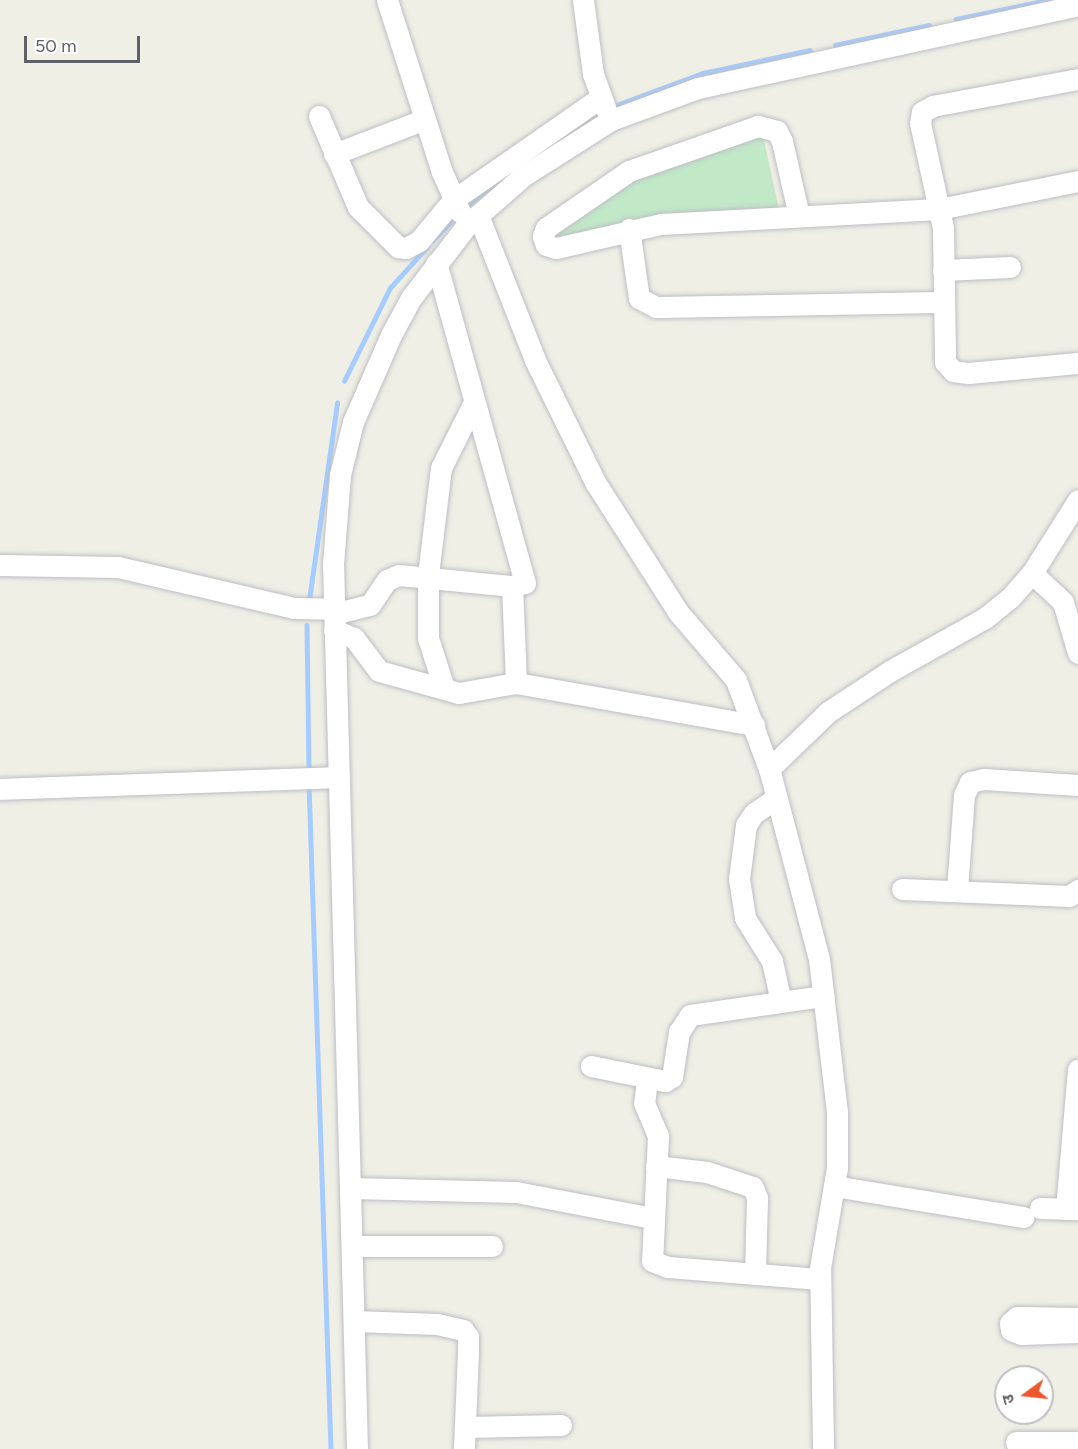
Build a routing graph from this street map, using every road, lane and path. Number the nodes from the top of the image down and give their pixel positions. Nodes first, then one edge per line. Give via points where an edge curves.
1 (387, 0) edge
2 (583, 0) edge
3 (1078, 5) edge
4 (1078, 78) edge
5 (601, 97) junction
6 (319, 116) dead end
7 (425, 119) junction
8 (611, 120) junction
9 (334, 154) junction
10 (1078, 181) edge
11 (453, 200) junction
12 (939, 210) junction
13 (799, 216) junction
14 (473, 220) junction
15 (629, 229) junction
16 (436, 263) junction
17 (1010, 267) dead end
18 (943, 270) junction
19 (943, 302) junction
20 (1078, 363) edge
21 (473, 404) junction
22 (1078, 500) edge
23 (0, 565) edge
24 (1032, 573) junction
25 (428, 575) junction
26 (512, 586) junction
27 (1074, 612) edge
28 (333, 618) junction
29 (1078, 653) edge
30 (516, 682) junction
31 (444, 688) junction
32 (754, 725) junction
33 (769, 769) junction
34 (330, 778) junction
35 (1078, 785) edge
36 (0, 789) edge
37 (775, 799) junction
38 (902, 889) dead end
39 (957, 890) junction
40 (1075, 894) edge
41 (824, 996) junction
42 (781, 1002) junction
43 (591, 1066) dead end
44 (1078, 1070) edge
45 (647, 1080) junction
46 (1077, 1096) edge
47 (656, 1166) junction
48 (834, 1186) junction
49 (351, 1188) junction
50 (1072, 1209) edge
51 (652, 1218) junction
52 (352, 1246) junction
53 (492, 1246) dead end
54 (755, 1274) junction
55 (820, 1279) junction
56 (1078, 1318) edge
57 (354, 1321) junction
58 (1078, 1332) edge
59 (561, 1425) dead end
60 (465, 1427) junction
61 (1016, 1442) dead end
62 (1078, 1442) edge
63 (357, 1449) edge
64 (464, 1449) edge
65 (823, 1449) edge

1 - 7 street
2 - 5 street via 593,74
3 - 8 street via 698,88
4 - 12 street via 944,104 922,112 920,123
5 - 8 street
5 - 11 street
6 - 9 street
7 - 9 street
7 - 11 street
8 - 14 street via 537,166
9 - 11 street via 358,207 398,247 413,246
10 - 12 street
11 - 14 street
12 - 13 street
12 - 18 street
13 - 15 street
13 - 15 street via 782,141 777,131 758,126 629,171 546,228 543,236 546,244 556,248
14 - 16 street
14 - 32 street via 595,482 678,612 736,680
15 - 19 street via 639,298 656,307
16 - 21 street
16 - 28 street via 391,334 358,404 338,489
17 - 18 street
18 - 19 street
19 - 20 street via 945,362 953,371
21 - 25 street via 441,468
21 - 26 street via 525,583
22 - 24 street
23 - 28 street via 118,567
24 - 27 street
24 - 33 street via 985,618 890,671 828,712
25 - 26 street
25 - 28 street via 393,576 370,605
25 - 31 street via 428,638
26 - 30 street
27 - 29 street
28 - 31 street via 380,671
28 - 34 street
30 - 31 street via 459,693
30 - 32 street
32 - 33 street
33 - 37 street
34 - 36 street
34 - 49 street
35 - 39 street via 984,779 970,782 964,795
37 - 41 street via 810,918
37 - 42 street via 754,813 746,825 739,879 746,918 772,961
38 - 39 street
39 - 40 street
41 - 42 street
41 - 48 street via 839,1138
42 - 45 street via 690,1015 680,1032 672,1077 665,1082
43 - 45 street
44 - 46 street
45 - 47 street via 644,1103 658,1136
46 - 50 street
47 - 51 street
47 - 54 street via 707,1172 753,1186 757,1198
48 - 50 street via 1031,1213
48 - 55 street
49 - 51 street via 516,1192
49 - 52 street
51 - 54 street via 652,1262 660,1266
52 - 53 street
52 - 57 street
54 - 55 street
55 - 65 street
56 - 58 street via 1017,1317 1010,1323 1011,1330 1021,1334
57 - 60 street via 437,1324 463,1330 468,1337
57 - 63 street
59 - 60 street
60 - 64 street
61 - 62 street

